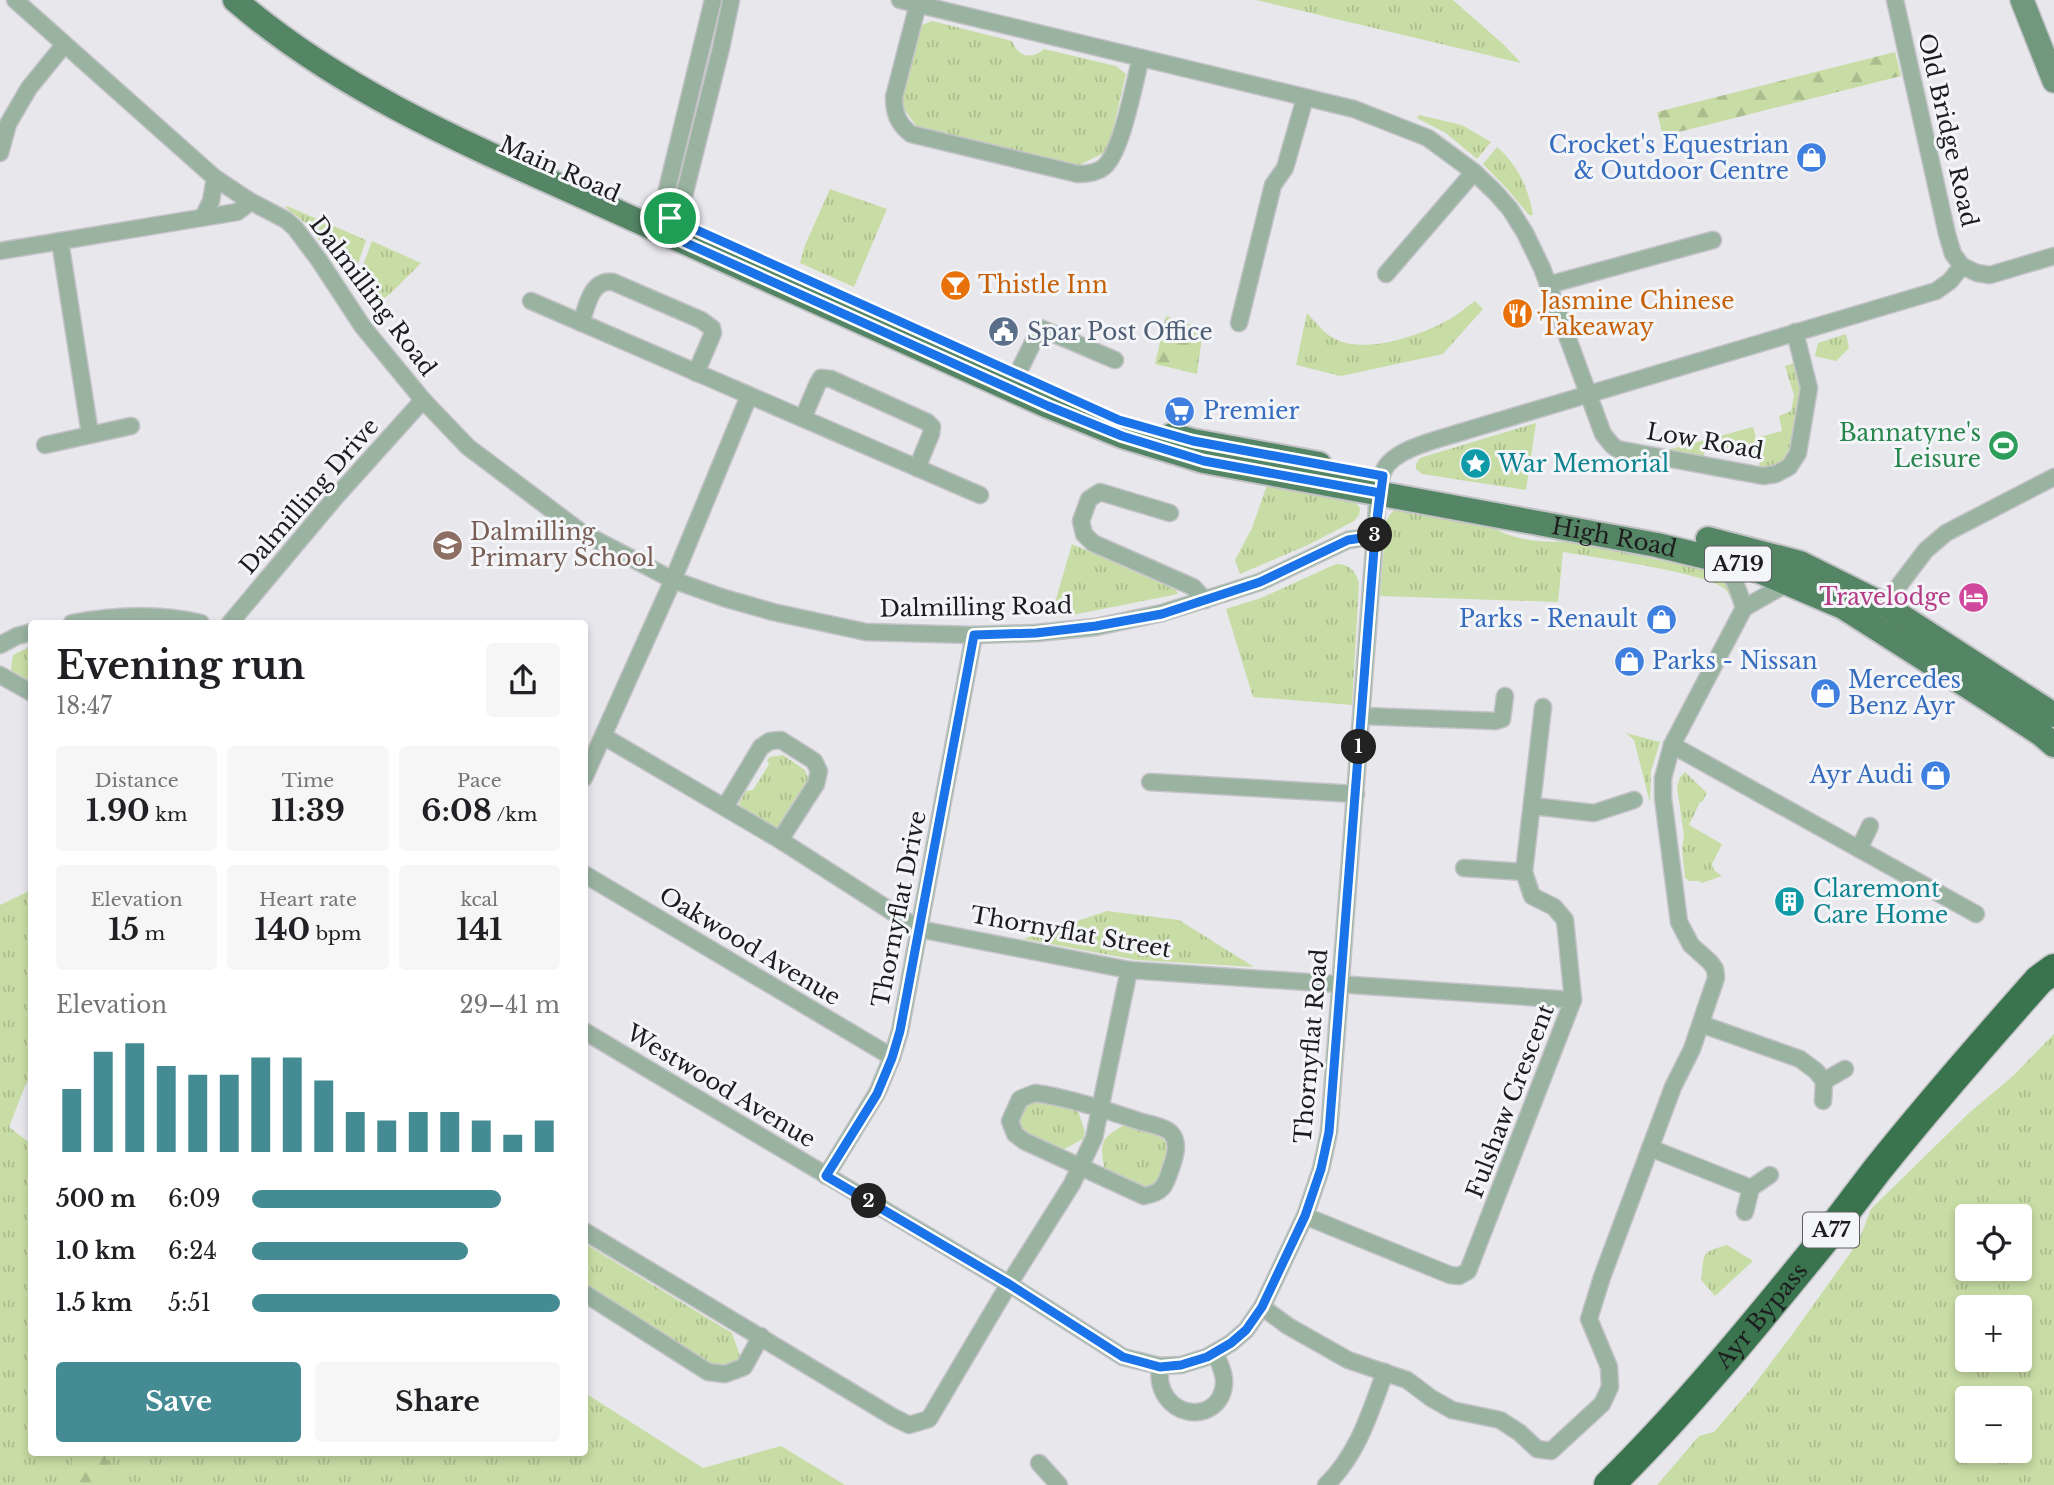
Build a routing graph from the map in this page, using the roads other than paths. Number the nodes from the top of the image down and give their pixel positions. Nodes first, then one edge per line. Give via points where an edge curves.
1 (15, 0) edge
2 (235, 0) edge
3 (713, 0) edge
4 (731, 0) edge
5 (900, 0) edge
6 (1895, 0) edge
7 (2022, 0) edge
8 (918, 4) junction
9 (263, 10) edge
10 (64, 46) junction
11 (1141, 58) junction
12 (2054, 81) edge
13 (1305, 98) junction
14 (0, 153) edge
15 (1474, 172) junction
16 (215, 178) junction
17 (248, 200) junction
18 (203, 217) junction
19 (668, 223) junction
20 (1713, 240) dead end
21 (60, 241) junction
22 (0, 251) edge
23 (2054, 256) edge
24 (1962, 267) junction
25 (1386, 274) dead end
26 (1548, 285) junction
27 (531, 301) dead end
28 (581, 323) junction
29 (1239, 323) dead end
30 (1795, 332) junction
31 (1115, 360) dead end
32 (696, 373) junction
33 (1017, 375) junction
34 (1588, 394) junction
35 (750, 397) junction
36 (423, 400) junction
37 (803, 418) junction
38 (131, 426) dead end
39 (90, 433) junction
40 (46, 445) dead end
41 (917, 468) junction
42 (2054, 477) edge
43 (1381, 484) junction
44 (980, 495) dead end
45 (1170, 513) dead end
46 (1375, 536) junction
47 (1717, 558) junction
48 (673, 580) junction
49 (1794, 585) junction
50 (1205, 600) junction
51 (1884, 605) junction
52 (1744, 608) junction
53 (90, 620) edge
54 (189, 620) edge
55 (233, 620) edge
56 (28, 633) edge
57 (974, 635) junction
58 (0, 645) edge
59 (0, 675) edge
60 (28, 691) edge
61 (1505, 696) dead end
62 (1543, 707) dead end
63 (2054, 715) edge
64 (1362, 716) junction
65 (603, 736) junction
66 (2054, 745) edge
67 (1672, 746) junction
68 (588, 769) edge
69 (1150, 782) dead end
70 (1356, 794) junction
71 (1634, 800) dead end
72 (1532, 806) junction
73 (725, 807) junction
74 (1870, 826) dead end
75 (780, 841) junction
76 (1859, 849) junction
77 (1464, 868) dead end
78 (1524, 872) junction
79 (588, 876) edge
80 (1976, 914) dead end
81 (919, 929) junction
82 (2054, 948) edge
83 (1129, 970) junction
84 (2046, 974) edge
85 (1341, 985) junction
86 (1573, 1000) junction
87 (1701, 1024) junction
88 (588, 1033) edge
89 (892, 1058) junction
90 (1845, 1069) dead end
91 (1824, 1080) junction
92 (1823, 1101) dead end
93 (1101, 1109) junction
94 (1650, 1148) junction
95 (1080, 1166) junction
96 (1770, 1175) dead end
97 (826, 1176) junction
98 (1751, 1188) junction
99 (1745, 1212) dead end
100 (1305, 1216) junction
101 (588, 1233) edge
102 (1009, 1284) junction
103 (588, 1296) edge
104 (1262, 1307) junction
105 (761, 1336) junction
106 (1215, 1353) junction
107 (1160, 1367) junction
108 (1385, 1372) junction
109 (1039, 1463) dead end
110 (1059, 1485) edge
111 (1326, 1485) edge
112 (1609, 1485) edge

1 - 10 street, Dalmilling Road
2 - 9 main road, A719
3 - 19 street via 664,202
4 - 19 street via 681,208
5 - 8 street
6 - 24 street, Old Bridge Road via 1947,234
7 - 12 main road
8 - 11 street
8 - 11 street via 894,112 911,134 936,141 1078,174 1093,173 1105,167 1116,152
9 - 19 main road, Main Road / A719 via 343,77 444,133
10 - 14 street via 29,88 8,124
10 - 16 street, Dalmilling Road
11 - 13 street
13 - 15 street via 1354,109 1428,138
13 - 29 street via 1285,168 1273,185
15 - 25 street
15 - 26 street via 1510,209
16 - 17 street, Dalmilling Road
16 - 18 street
17 - 18 street via 237,212
17 - 36 street, Dalmilling Road via 295,228 363,327
18 - 21 street
19 - 33 main road, Main Road / A719
19 - 43 main road, Main Road / A719 via 1048,406 1122,436 1204,461
20 - 26 street
21 - 22 street
21 - 39 street
23 - 24 street via 1990,275
24 - 30 street via 1936,291
26 - 34 street
27 - 28 street
28 - 32 street
28 - 32 street via 595,287 614,282 712,328
30 - 34 street
30 - 34 street, Low Road via 1809,388 1798,453 1789,467 1776,474 1618,449 1603,434
31 - 33 street via 1040,328
32 - 35 street
33 - 43 main road, Main Road / A719 via 1131,424
34 - 43 street via 1403,452 1384,470
35 - 37 street
35 - 48 street
36 - 48 street, Dalmilling Road via 468,447 571,525
36 - 55 street, Dalmilling Drive
37 - 41 street
37 - 41 street via 821,378 866,394 932,427
38 - 39 street
39 - 40 street
41 - 44 street
42 - 51 street via 1946,533 1926,550
43 - 46 street, Thornyflat Road
43 - 47 main road, High Road / A719
43 - 51 main road, High Road / A719 via 1661,529 1744,547 1800,563
45 - 50 street via 1100,492 1089,499 1081,521 1084,534 1093,543 1193,587
46 - 50 street, Dalmilling Road via 1348,540 1260,582
46 - 64 street, Thornyflat Road
47 - 49 main road, High Road / A719
47 - 52 street via 1729,569
48 - 57 street, Dalmilling Road via 773,612 866,632
48 - 65 street
49 - 52 street via 1781,587
49 - 66 main road, High Road / A719 via 1843,607
50 - 57 street, Dalmilling Road via 1162,614 1096,626
51 - 63 main road, High Road / A719
52 - 67 street
53 - 54 street via 143,615
56 - 58 street
57 - 81 street, Thornyflat Drive
59 - 60 street
61 - 64 street via 1502,719 1496,721
62 - 72 street
64 - 70 street, Thornyflat Road
65 - 68 street
65 - 73 street
67 - 76 street
67 - 87 street via 1663,798 1679,922 1690,945 1716,969
69 - 70 street
70 - 85 street, Thornyflat Road
71 - 72 street via 1594,813
72 - 78 street
73 - 75 street
73 - 75 street via 761,747 781,740 814,761 819,771 816,784
74 - 76 street
75 - 81 street
76 - 80 street
77 - 78 street
78 - 86 street via 1532,896 1554,907 1565,920
79 - 89 street, Oakwood Avenue
81 - 83 street, Thornyflat Street
81 - 89 street, Thornyflat Drive
82 - 84 highway, Ayr Bypass / A77
83 - 85 street, Thornyflat Street
83 - 93 street
84 - 112 highway, Ayr Bypass / A77 via 1939,1095 1728,1355
85 - 86 street, Fulshaw Crescent
85 - 100 street, Thornyflat Road via 1329,1132
86 - 100 street, Fulshaw Crescent via 1468,1271 1450,1275
87 - 91 street via 1800,1059
87 - 94 street
88 - 97 street, Westwood Avenue
89 - 97 street, Thornyflat Drive via 877,1094
90 - 91 street
91 - 92 street
93 - 95 street
93 - 95 street via 1035,1093 1020,1098 1010,1121 1024,1141
93 - 95 street via 1170,1132 1176,1154 1164,1187 1144,1196
94 - 98 street
94 - 108 street via 1589,1319 1609,1367 1610,1387 1602,1404 1551,1451 1537,1450 1500,1420 1452,1410 1407,1380
95 - 102 street
96 - 98 street
97 - 102 street, Westwood Avenue
98 - 99 street
100 - 104 street, Thornyflat Road
101 - 105 street
102 - 105 street via 929,1419 909,1425
102 - 107 street, Westwood Avenue via 1123,1357
103 - 105 street via 708,1372 725,1374 744,1367
104 - 106 street, Thornyflat Road via 1246,1330
104 - 108 street via 1348,1360
106 - 107 street, Thornyflat Road
106 - 107 street via 1224,1377 1223,1391 1200,1412 1185,1411 1168,1400 1160,1384
108 - 111 street via 1352,1453
109 - 110 street

